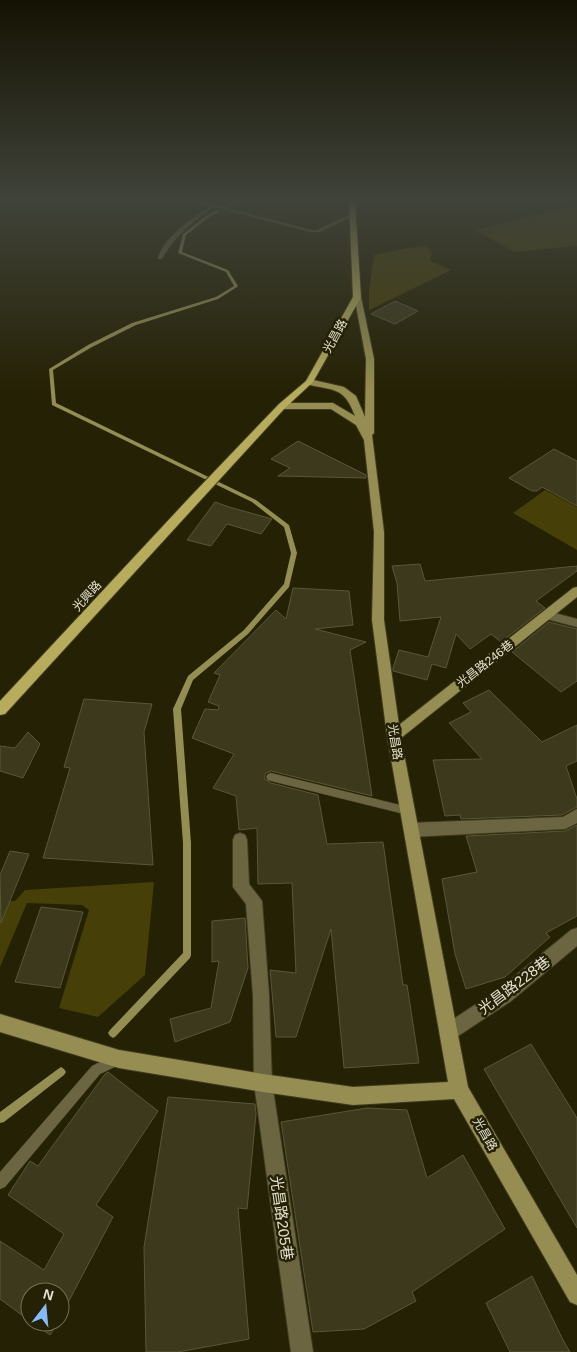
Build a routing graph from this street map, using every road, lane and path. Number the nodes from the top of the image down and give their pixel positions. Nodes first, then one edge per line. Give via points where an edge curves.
1 (355, 264) edge
2 (357, 297) junction
3 (309, 382) junction
4 (282, 406) junction
5 (368, 440) junction
6 (577, 591) edge
7 (546, 615) junction
8 (577, 622) edge
9 (0, 710) edge
10 (394, 736) junction
11 (271, 777) dead end
12 (408, 811) junction
13 (577, 815) edge
14 (411, 830) junction
15 (240, 840) dead end
16 (577, 936) edge
17 (0, 1023) edge
18 (449, 1032) junction
19 (119, 1059) junction
20 (263, 1083) junction
21 (459, 1090) junction
22 (0, 1182) edge
23 (577, 1295) edge
24 (302, 1352) edge

1 - 2 main road
2 - 3 main road, 光昌路
2 - 5 street via 370,359
3 - 4 main road
3 - 5 street, 光昌路 via 341,389 353,398
4 - 5 street via 333,406 360,423
4 - 9 main road, 光興路
5 - 10 street, 光昌路 via 379,532 378,620
6 - 7 street, 光昌路246巷
7 - 8 street
7 - 10 street, 光昌路246巷
10 - 12 street, 光昌路
11 - 12 lane
12 - 14 street, 光昌路
13 - 14 street via 565,823
14 - 18 street, 光昌路
15 - 20 street, 光昌路205巷 via 240,887 254,901
16 - 18 street, 光昌路228巷 via 505,995
17 - 19 street
18 - 21 street, 光昌路
19 - 20 street
19 - 22 lane via 96,1070
20 - 21 street via 353,1096
20 - 24 street, 光昌路205巷
21 - 23 street, 光昌路

